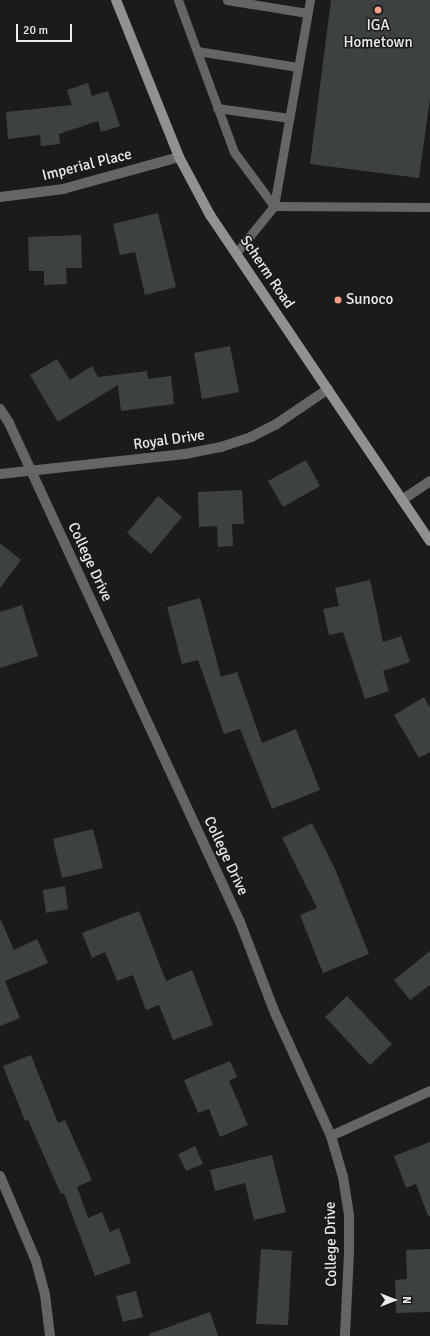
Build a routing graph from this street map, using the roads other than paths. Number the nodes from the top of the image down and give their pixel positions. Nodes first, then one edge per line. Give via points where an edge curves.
1 (116, 0) edge
2 (178, 0) edge
3 (227, 0) edge
4 (310, 0) edge
5 (307, 13) junction
6 (197, 51) junction
7 (298, 67) junction
8 (217, 108) junction
9 (289, 118) junction
10 (179, 157) junction
11 (0, 197) edge
12 (274, 206) junction
13 (430, 207) edge
14 (236, 253) junction
15 (328, 389) junction
16 (0, 409) edge
17 (31, 471) junction
18 (0, 474) edge
19 (430, 481) edge
20 (402, 500) junction
21 (430, 541) edge
22 (430, 1091) edge
23 (331, 1136) junction
24 (0, 1176) edge
25 (50, 1336) edge
26 (345, 1336) edge

1 - 10 street, Scherm Road
2 - 6 lane
3 - 5 lane
4 - 5 lane
5 - 7 lane
6 - 7 lane
6 - 8 lane
7 - 9 lane
8 - 9 lane
8 - 12 lane via 234,152
9 - 12 lane
10 - 11 street, Imperial Place via 63,189
10 - 14 street, Scherm Road via 210,215
12 - 13 lane
12 - 14 lane
14 - 15 street, Scherm Road
15 - 17 street, Royal Drive via 275,425 251,437 221,447 185,454
15 - 20 street, Scherm Road
16 - 17 street, College Drive
17 - 18 street, Royal Drive
17 - 23 street, College Drive via 240,922 275,1013
19 - 20 street
20 - 21 street, Scherm Road
22 - 23 street
23 - 26 street, College Drive via 343,1177 349,1216
24 - 25 street via 36,1261 45,1295

